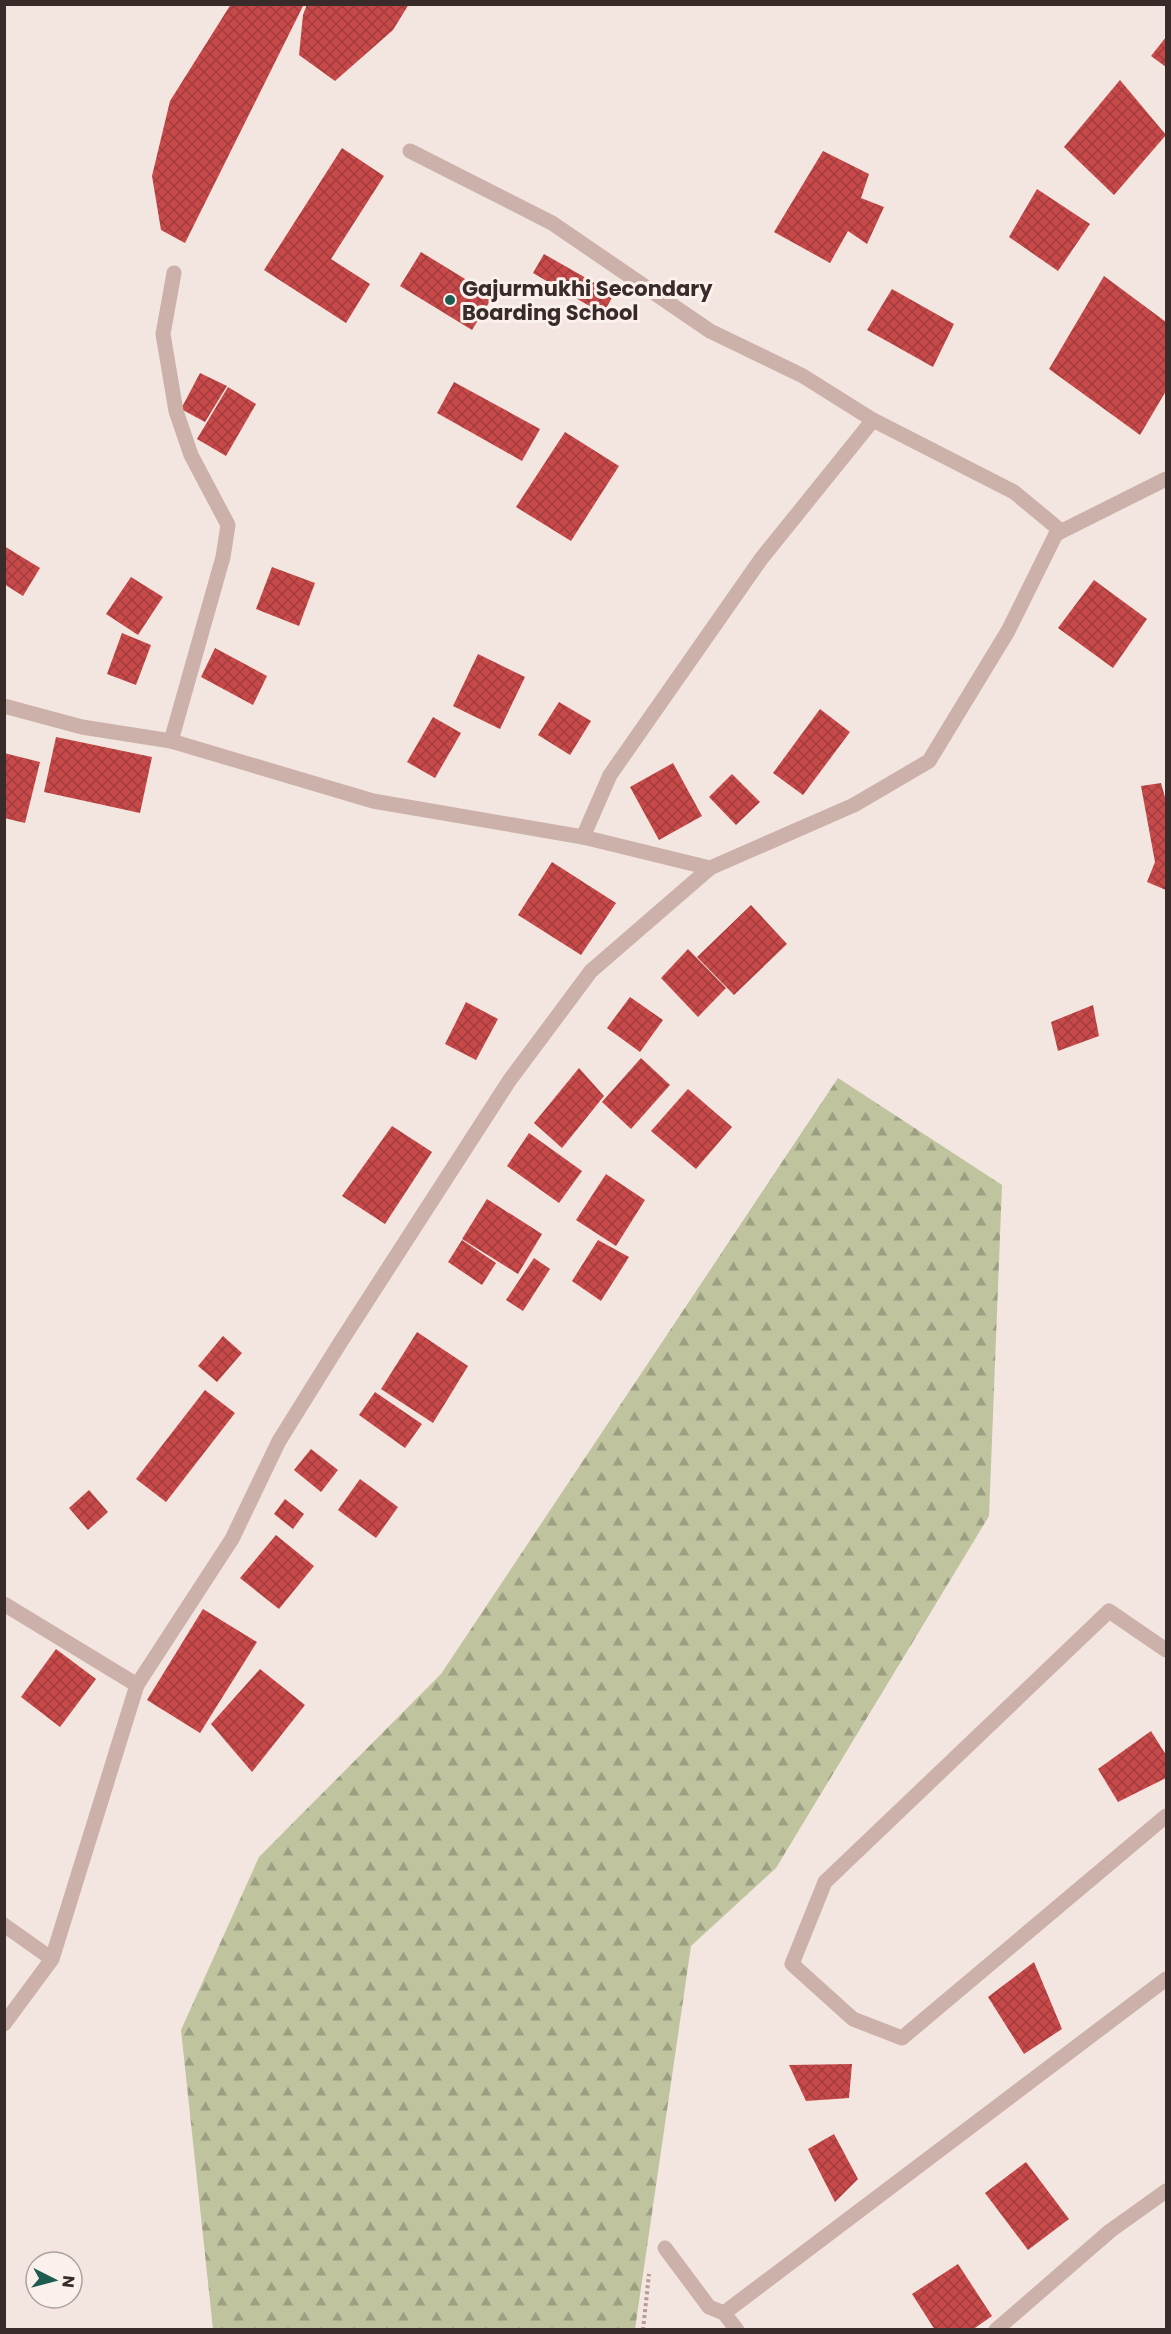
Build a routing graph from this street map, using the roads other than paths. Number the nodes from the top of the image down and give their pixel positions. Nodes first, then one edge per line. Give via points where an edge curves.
1 (410, 152) dead end
2 (174, 273) dead end
3 (873, 420) junction
4 (1167, 479) edge
5 (1056, 534) junction
6 (4, 706) edge
7 (171, 741) junction
8 (583, 837) junction
9 (710, 868) junction
10 (4, 1604) edge
11 (1167, 1650) edge
12 (137, 1685) junction
13 (1167, 1816) edge
14 (4, 1925) edge
15 (52, 1959) junction
16 (1167, 1979) edge
17 (4, 2024) edge
18 (1163, 2193) edge
19 (1167, 2210) edge
20 (665, 2248) road end
21 (724, 2313) junction
22 (737, 2330) edge
23 (996, 2330) edge

1 - 3 street via 552,223 710,331 803,376
2 - 7 street via 163,334 176,411 191,455 228,525 223,557
3 - 5 street via 1014,492 1061,531
3 - 8 street via 760,558 617,765
4 - 5 street
5 - 9 street via 1008,631 929,761 854,805
6 - 7 street via 82,727
7 - 8 street via 374,801
8 - 9 street
9 - 12 street via 591,971 509,1081 285,1432 232,1539
10 - 12 street
11 - 13 street via 1109,1611 825,1882 792,1964 853,2019 902,2038
12 - 15 street
14 - 15 street
15 - 17 street
16 - 21 street
18 - 19 street
18 - 23 street via 1110,2231
20 - 21 street via 709,2307
21 - 22 street

